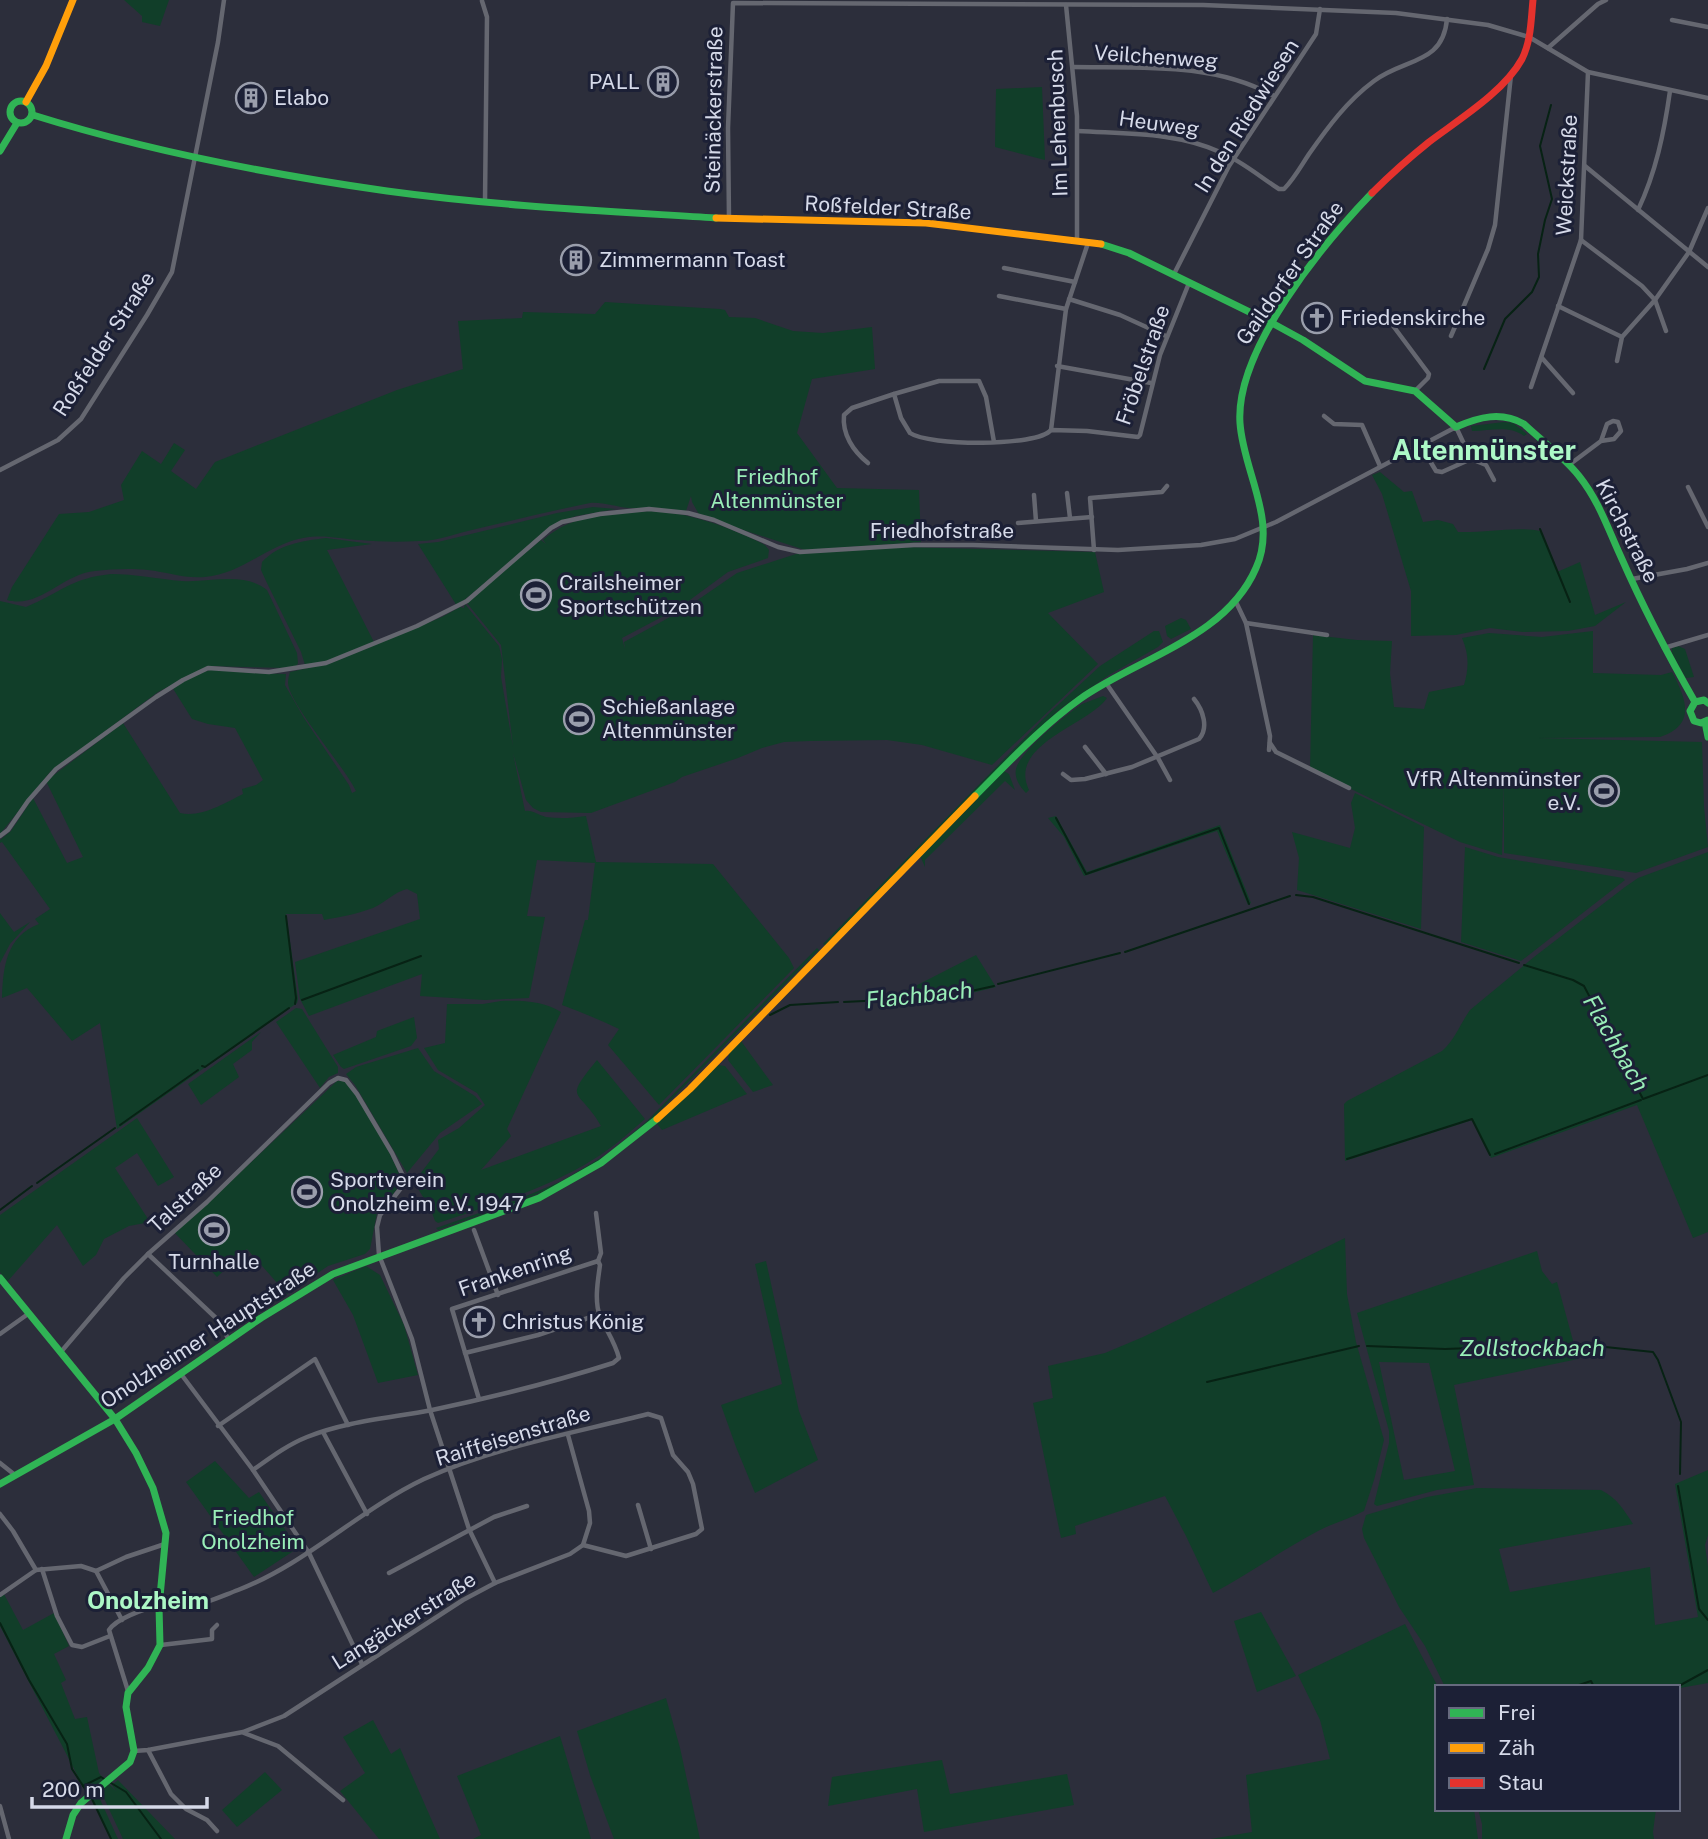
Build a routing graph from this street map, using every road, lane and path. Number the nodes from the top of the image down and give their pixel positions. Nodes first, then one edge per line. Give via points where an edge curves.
1 (73, 0) edge
2 (224, 0) edge
3 (1533, 0) edge
4 (1606, 0) edge
5 (482, 1) edge
6 (1066, 5) junction
7 (1320, 9) junction
8 (1447, 19) junction
9 (1672, 20) dead end
10 (1708, 27) edge
11 (1529, 37) junction
12 (1548, 48) junction
13 (1073, 67) junction
14 (1588, 72) junction
15 (1511, 74) junction
16 (1670, 91) junction
17 (1274, 96) junction
18 (1708, 98) edge
19 (26, 102) junction
20 (33, 115) junction
21 (17, 123) junction
22 (1078, 131) junction
23 (0, 151) edge
24 (195, 158) junction
25 (1234, 159) junction
26 (1584, 165) junction
27 (485, 201) junction
28 (1708, 208) edge
29 (1638, 211) junction
30 (729, 219) junction
31 (1077, 239) junction
32 (1581, 240) junction
33 (1089, 241) junction
34 (1689, 252) junction
35 (1708, 267) edge
36 (1004, 268) dead end
37 (1174, 275) junction
38 (1075, 282) junction
39 (1189, 283) junction
40 (999, 296) dead end
41 (1069, 299) junction
42 (1655, 300) junction
43 (1558, 306) junction
44 (1066, 309) junction
45 (1385, 315) dead end
46 (1272, 323) junction
47 (1666, 331) dead end
48 (1166, 336) junction
49 (1451, 336) dead end
50 (1622, 337) junction
51 (1542, 358) junction
52 (1617, 361) dead end
53 (1057, 366) junction
54 (1151, 383) junction
55 (1531, 387) dead end
56 (1415, 391) junction
57 (1573, 393) dead end
58 (894, 394) junction
59 (1324, 416) dead end
60 (1456, 426) junction
61 (1051, 429) junction
62 (1601, 441) junction
63 (994, 442) junction
64 (1421, 446) junction
65 (1471, 459) junction
66 (868, 463) dead end
67 (1568, 465) junction
68 (1380, 466) junction
69 (0, 470) edge
70 (1494, 480) dead end
71 (1167, 486) dead end
72 (1688, 487) dead end
73 (1067, 493) dead end
74 (1034, 495) dead end
75 (1092, 517) junction
76 (1070, 518) junction
77 (1036, 521) junction
78 (1017, 523) dead end
79 (1264, 527) junction
80 (1708, 527) edge
81 (1094, 550) junction
82 (1708, 563) edge
83 (1632, 579) junction
84 (1236, 602) junction
85 (1246, 622) junction
86 (1327, 635) dead end
87 (1708, 635) edge
88 (1664, 648) junction
89 (1106, 682) junction
90 (1194, 699) dead end
91 (1695, 702) junction
92 (1708, 703) edge
93 (1707, 721) edge
94 (1708, 737) edge
95 (1269, 743) junction
96 (1085, 747) dead end
97 (1269, 750) dead end
98 (1158, 758) junction
99 (1063, 774) dead end
100 (1106, 774) junction
101 (1170, 780) dead end
102 (1349, 788) dead end
103 (0, 836) edge
104 (721, 1056) joint
105 (596, 1213) dead end
106 (474, 1230) dead end
107 (148, 1254) junction
108 (379, 1255) junction
109 (598, 1261) junction
110 (0, 1278) edge
111 (498, 1295) junction
112 (27, 1314) junction
113 (600, 1314) junction
114 (0, 1334) edge
115 (229, 1340) junction
116 (60, 1353) junction
117 (465, 1353) junction
118 (181, 1374) junction
119 (479, 1399) junction
120 (430, 1410) junction
121 (115, 1419) junction
122 (348, 1425) junction
123 (218, 1426) junction
124 (323, 1432) junction
125 (568, 1435) junction
126 (0, 1463) edge
127 (253, 1470) junction
128 (450, 1470) junction
129 (16, 1475) junction
130 (0, 1484) edge
131 (638, 1505) dead end
132 (527, 1506) dead end
133 (0, 1514) edge
134 (367, 1514) junction
135 (470, 1529) junction
136 (166, 1544) junction
137 (583, 1545) junction
138 (651, 1549) junction
139 (309, 1553) junction
140 (39, 1570) junction
141 (96, 1571) junction
142 (389, 1573) dead end
143 (495, 1583) junction
144 (0, 1595) edge
145 (159, 1607) junction
146 (122, 1620) junction
147 (217, 1625) dead end
148 (110, 1636) junction
149 (160, 1645) junction
150 (362, 1664) junction
151 (128, 1693) junction
152 (243, 1732) junction
153 (148, 1750) junction
154 (134, 1751) junction
155 (344, 1800) dead end
156 (0, 1806) edge
157 (217, 1831) dead end
158 (9, 1839) edge
159 (66, 1839) edge

1 - 19 main road
2 - 24 street, Roßfelder Straße
3 - 11 main road, Gaildorfer Straße
4 - 12 street
5 - 27 street via 488,17
6 - 7 street
6 - 13 street, Im Lehenbusch
6 - 30 street, Steinäckerstraße via 733,3
7 - 8 street
7 - 17 street, In den Riedwiesen via 1316,34
8 - 11 street
8 - 25 street, Heuweg via 1437,49 1388,72 1352,99 1286,188 1279,189
9 - 10 street
11 - 12 street
11 - 15 main road, Gaildorfer Straße
12 - 14 street
13 - 17 street, Veilchenweg via 1196,72 1245,82
13 - 22 street, Im Lehenbusch
14 - 16 street
14 - 26 street, Weickstraße
15 - 46 main road, Gaildorfer Straße via 1360,204
15 - 49 street via 1495,225
16 - 18 street
16 - 29 street via 1659,156
17 - 25 street, In den Riedwiesen
19 - 20 main road
19 - 21 main road via 12,106 10,115
20 - 21 main road via 24,124
20 - 24 main road, Roßfelder Straße
21 - 23 main road
22 - 25 street, Heuweg via 1175,138
22 - 31 street, Im Lehenbusch
24 - 27 main road, Roßfelder Straße via 331,183
24 - 69 street, Roßfelder Straße via 172,272 147,315 72,428
25 - 37 street, In den Riedwiesen
26 - 29 street
26 - 32 street, Weickstraße
27 - 30 main road, Roßfelder Straße
28 - 34 street
29 - 34 street
30 - 31 main road, Roßfelder Straße via 926,223
31 - 33 main road, Roßfelder Straße
32 - 42 street
32 - 43 street, Weickstraße
33 - 37 main road, Roßfelder Straße via 1116,248
33 - 38 street
34 - 35 street
34 - 42 street
36 - 38 street
37 - 39 main road, Roßfelder Straße
38 - 41 street
39 - 46 main road, Roßfelder Straße
39 - 48 street, Fröbelstraße
40 - 44 street
41 - 44 street
41 - 48 street
42 - 47 street
42 - 50 street
43 - 50 street
43 - 51 street, Weickstraße
44 - 53 street
45 - 56 street via 1429,374
46 - 56 main road via 1365,381
46 - 79 main road, Gaildorfer Straße via 1242,382 1239,412
48 - 54 street, Fröbelstraße
50 - 52 street
51 - 55 street, Weickstraße
51 - 57 street
53 - 54 street
53 - 61 street
54 - 61 street, Fröbelstraße via 1138,437
56 - 60 main road
58 - 63 street, Fröbelstraße via 905,427 915,437 946,443
58 - 63 street via 939,381 979,382
58 - 66 street via 844,415 851,445
59 - 68 street via 1334,424 1362,425
60 - 64 street, Friedhofstraße
60 - 65 street
60 - 67 main road, Kirchstraße via 1476,418 1514,418
61 - 63 street, Fröbelstraße via 1041,437
62 - 62 street via 1617,436 1621,431 1618,422 1607,424
62 - 67 street
64 - 65 street via 1436,471
64 - 68 street, Friedhofstraße
65 - 70 street via 1486,465
67 - 83 main road, Kirchstraße via 1607,521
68 - 79 street, Friedhofstraße
71 - 75 street via 1162,492 1090,498
72 - 80 street
73 - 76 street
74 - 77 street
75 - 76 street
75 - 81 street
76 - 77 street
77 - 78 street
79 - 81 street, Friedhofstraße via 1221,543
79 - 84 main road, Gaildorfer Straße via 1257,566
81 - 103 street, Friedhofstraße via 961,545 800,552 714,520 649,509 562,522 467,601 441,616 326,663 277,672 200,671 56,769
82 - 83 street
83 - 88 main road, Kirchstraße
84 - 85 street
84 - 89 main road, Gaildorfer Straße via 1195,632
85 - 86 street
85 - 95 street
87 - 88 street
88 - 91 main road, Kirchstraße
89 - 98 street
89 - 104 main road, Gaildorfer Straße via 1038,732
90 - 98 street via 1201,707 1203,736
91 - 92 main road
91 - 93 main road, Kirchstraße via 1690,707 1692,718
93 - 94 main road, Kirchstraße
95 - 97 street
95 - 102 street via 1276,752
96 - 100 street
98 - 100 street
98 - 101 street
99 - 100 street via 1075,780
104 - 108 main road, Onolzheimer Hauptstraße via 648,1129 589,1173 520,1205
105 - 109 street, Frankenring
106 - 111 street
107 - 108 street, Talstraße via 329,1083 342,1079 357,1094 402,1176 401,1188 380,1215
107 - 115 street via 217,1319
107 - 116 street, Talstraße
108 - 115 main road, Onolzheimer Hauptstraße via 304,1290
108 - 120 street via 412,1339
109 - 111 street, Frankenring
109 - 113 street, Frankenring
110 - 112 main road
111 - 117 street, Frankenring via 452,1309
112 - 114 street
112 - 116 main road
113 - 117 street
113 - 119 street, Frankenring via 616,1345 619,1358 614,1363
115 - 118 main road, Onolzheimer Hauptstraße
116 - 121 main road
117 - 119 street, Frankenring
118 - 121 main road, Onolzheimer Hauptstraße
118 - 123 street
119 - 120 street, Frankenring
120 - 122 street, Frankenring
120 - 128 street
121 - 129 main road, Onolzheimer Hauptstraße
121 - 136 main road via 153,1488
122 - 123 street via 315,1359
122 - 124 street, Frankenring
123 - 127 street
124 - 127 street, Frankenring via 285,1448
124 - 134 street
125 - 128 street, Raiffeisenstraße
125 - 137 street via 589,1511
125 - 138 street, Raiffeisenstraße via 648,1414 661,1418 673,1455 693,1484 702,1528
126 - 129 street
127 - 139 street
128 - 134 street, Raiffeisenstraße via 425,1479
128 - 135 street
129 - 130 main road, Onolzheimer Hauptstraße
131 - 138 street
132 - 135 street
133 - 140 street
134 - 139 street, Raiffeisenstraße
135 - 142 street
135 - 143 street
136 - 141 street
136 - 145 main road
137 - 138 street, Raiffeisenstraße via 626,1556
137 - 143 street, Langäckerstraße
139 - 145 street, Raiffeisenstraße via 251,1585 212,1600 187,1607
139 - 150 street
140 - 141 street via 82,1566
140 - 144 street
140 - 148 street via 72,1646 82,1647
141 - 146 street
143 - 150 street, Langäckerstraße
145 - 146 street, Raiffeisenstraße
145 - 149 main road
146 - 148 street via 111,1626
147 - 149 street via 212,1639
148 - 151 street
149 - 151 main road
150 - 152 street, Langäckerstraße via 284,1716
151 - 154 main road
152 - 153 street, Langäckerstraße
152 - 155 street via 278,1746
153 - 154 street, Langäckerstraße
153 - 157 street via 171,1794
154 - 159 main road via 130,1762 81,1803
156 - 158 street

